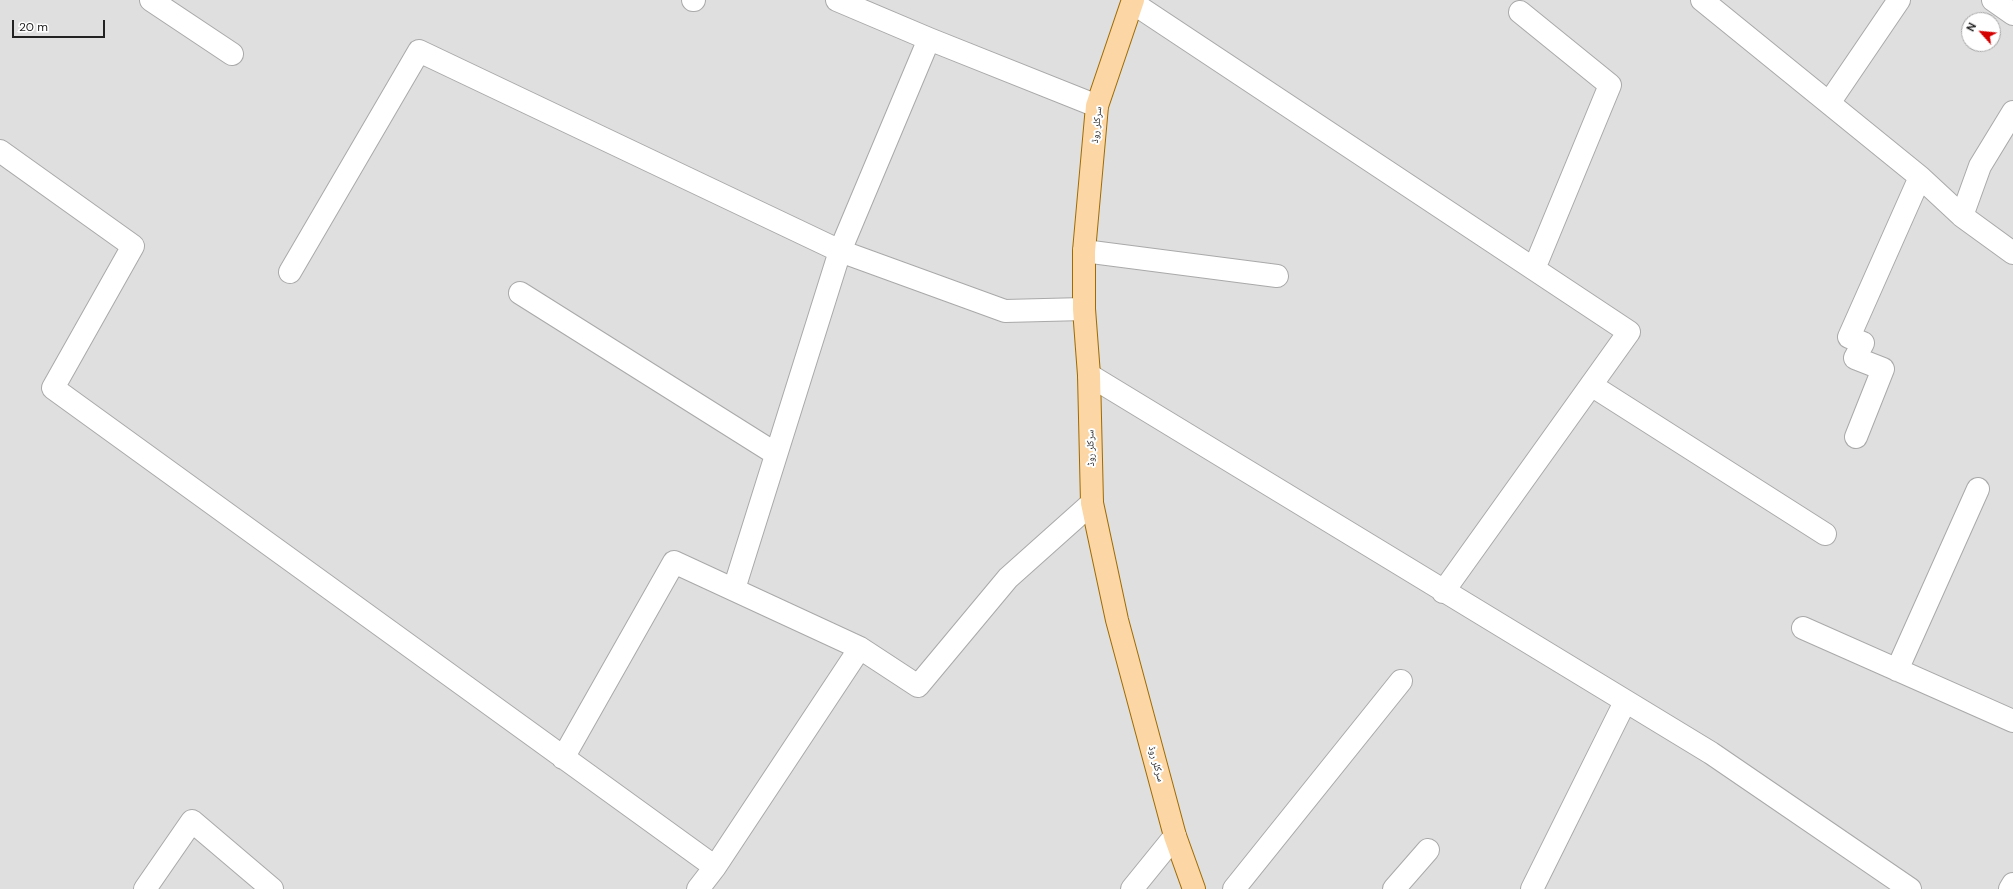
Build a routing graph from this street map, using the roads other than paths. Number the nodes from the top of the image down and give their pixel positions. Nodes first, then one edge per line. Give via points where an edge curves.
1 (151, 0) edge
2 (837, 0) edge
3 (1704, 0) edge
4 (1900, 0) edge
5 (1993, 0) edge
6 (1133, 1) edge
7 (1520, 12) dead end
8 (2013, 14) edge
9 (929, 39) junction
10 (232, 54) dead end
11 (1829, 103) junction
12 (1097, 106) junction
13 (2013, 112) edge
14 (0, 151) edge
15 (1920, 177) junction
16 (1962, 216) junction
17 (840, 251) junction
18 (1084, 251) junction
19 (2013, 253) edge
20 (1534, 268) junction
21 (290, 272) dead end
22 (1277, 276) dead end
23 (520, 293) dead end
24 (1084, 309) junction
25 (1089, 375) junction
26 (1591, 385) junction
27 (1856, 436) dead end
28 (776, 454) junction
29 (1978, 489) dead end
30 (1092, 504) junction
31 (1825, 534) dead end
32 (734, 590) junction
33 (1443, 592) junction
34 (1803, 628) dead end
35 (860, 648) junction
36 (1897, 670) junction
37 (1401, 681) dead end
38 (1625, 702) junction
39 (2013, 721) edge
40 (563, 758) junction
41 (1175, 836) junction
42 (1428, 850) dead end
43 (715, 867) junction
44 (2013, 884) edge
45 (145, 889) edge
46 (272, 889) edge
47 (698, 889) edge
48 (1132, 889) edge
49 (1194, 889) edge
50 (1234, 889) edge
51 (1394, 889) edge
52 (1532, 889) edge
53 (1910, 889) edge
54 (2010, 889) edge

1 - 10 street
2 - 9 street
3 - 11 street
4 - 11 street
5 - 8 street
6 - 12 main road, سرکلر روڈ
6 - 20 street
7 - 20 street via 1610,85
9 - 12 street
9 - 17 street
11 - 15 street
12 - 18 main road, سرکلر روڈ
13 - 16 street via 1980,166
14 - 40 street via 133,246 53,388
15 - 16 street
15 - 27 street via 1849,337 1863,343 1856,358 1883,369
16 - 19 street
17 - 21 street via 419,51
17 - 24 street via 1005,311
17 - 28 street
18 - 22 street
18 - 24 main road, سرکلر روڈ
20 - 26 street via 1629,332
23 - 28 street
24 - 25 main road, سرکلر روڈ
25 - 30 main road, سرکلر روڈ
25 - 33 street
26 - 31 street
26 - 33 street
28 - 32 street
29 - 36 street
30 - 35 street via 1008,578 918,686
30 - 41 main road, سرکلر روڈ via 1117,620
32 - 35 street
32 - 40 street via 674,562
33 - 38 street
34 - 36 street
35 - 43 street
36 - 39 street
37 - 50 street
38 - 52 street
38 - 53 street via 1710,753
40 - 43 street
41 - 48 street
41 - 49 main road, سرکلر روڈ
42 - 51 street
43 - 47 street
44 - 54 street
45 - 46 street via 192,821

